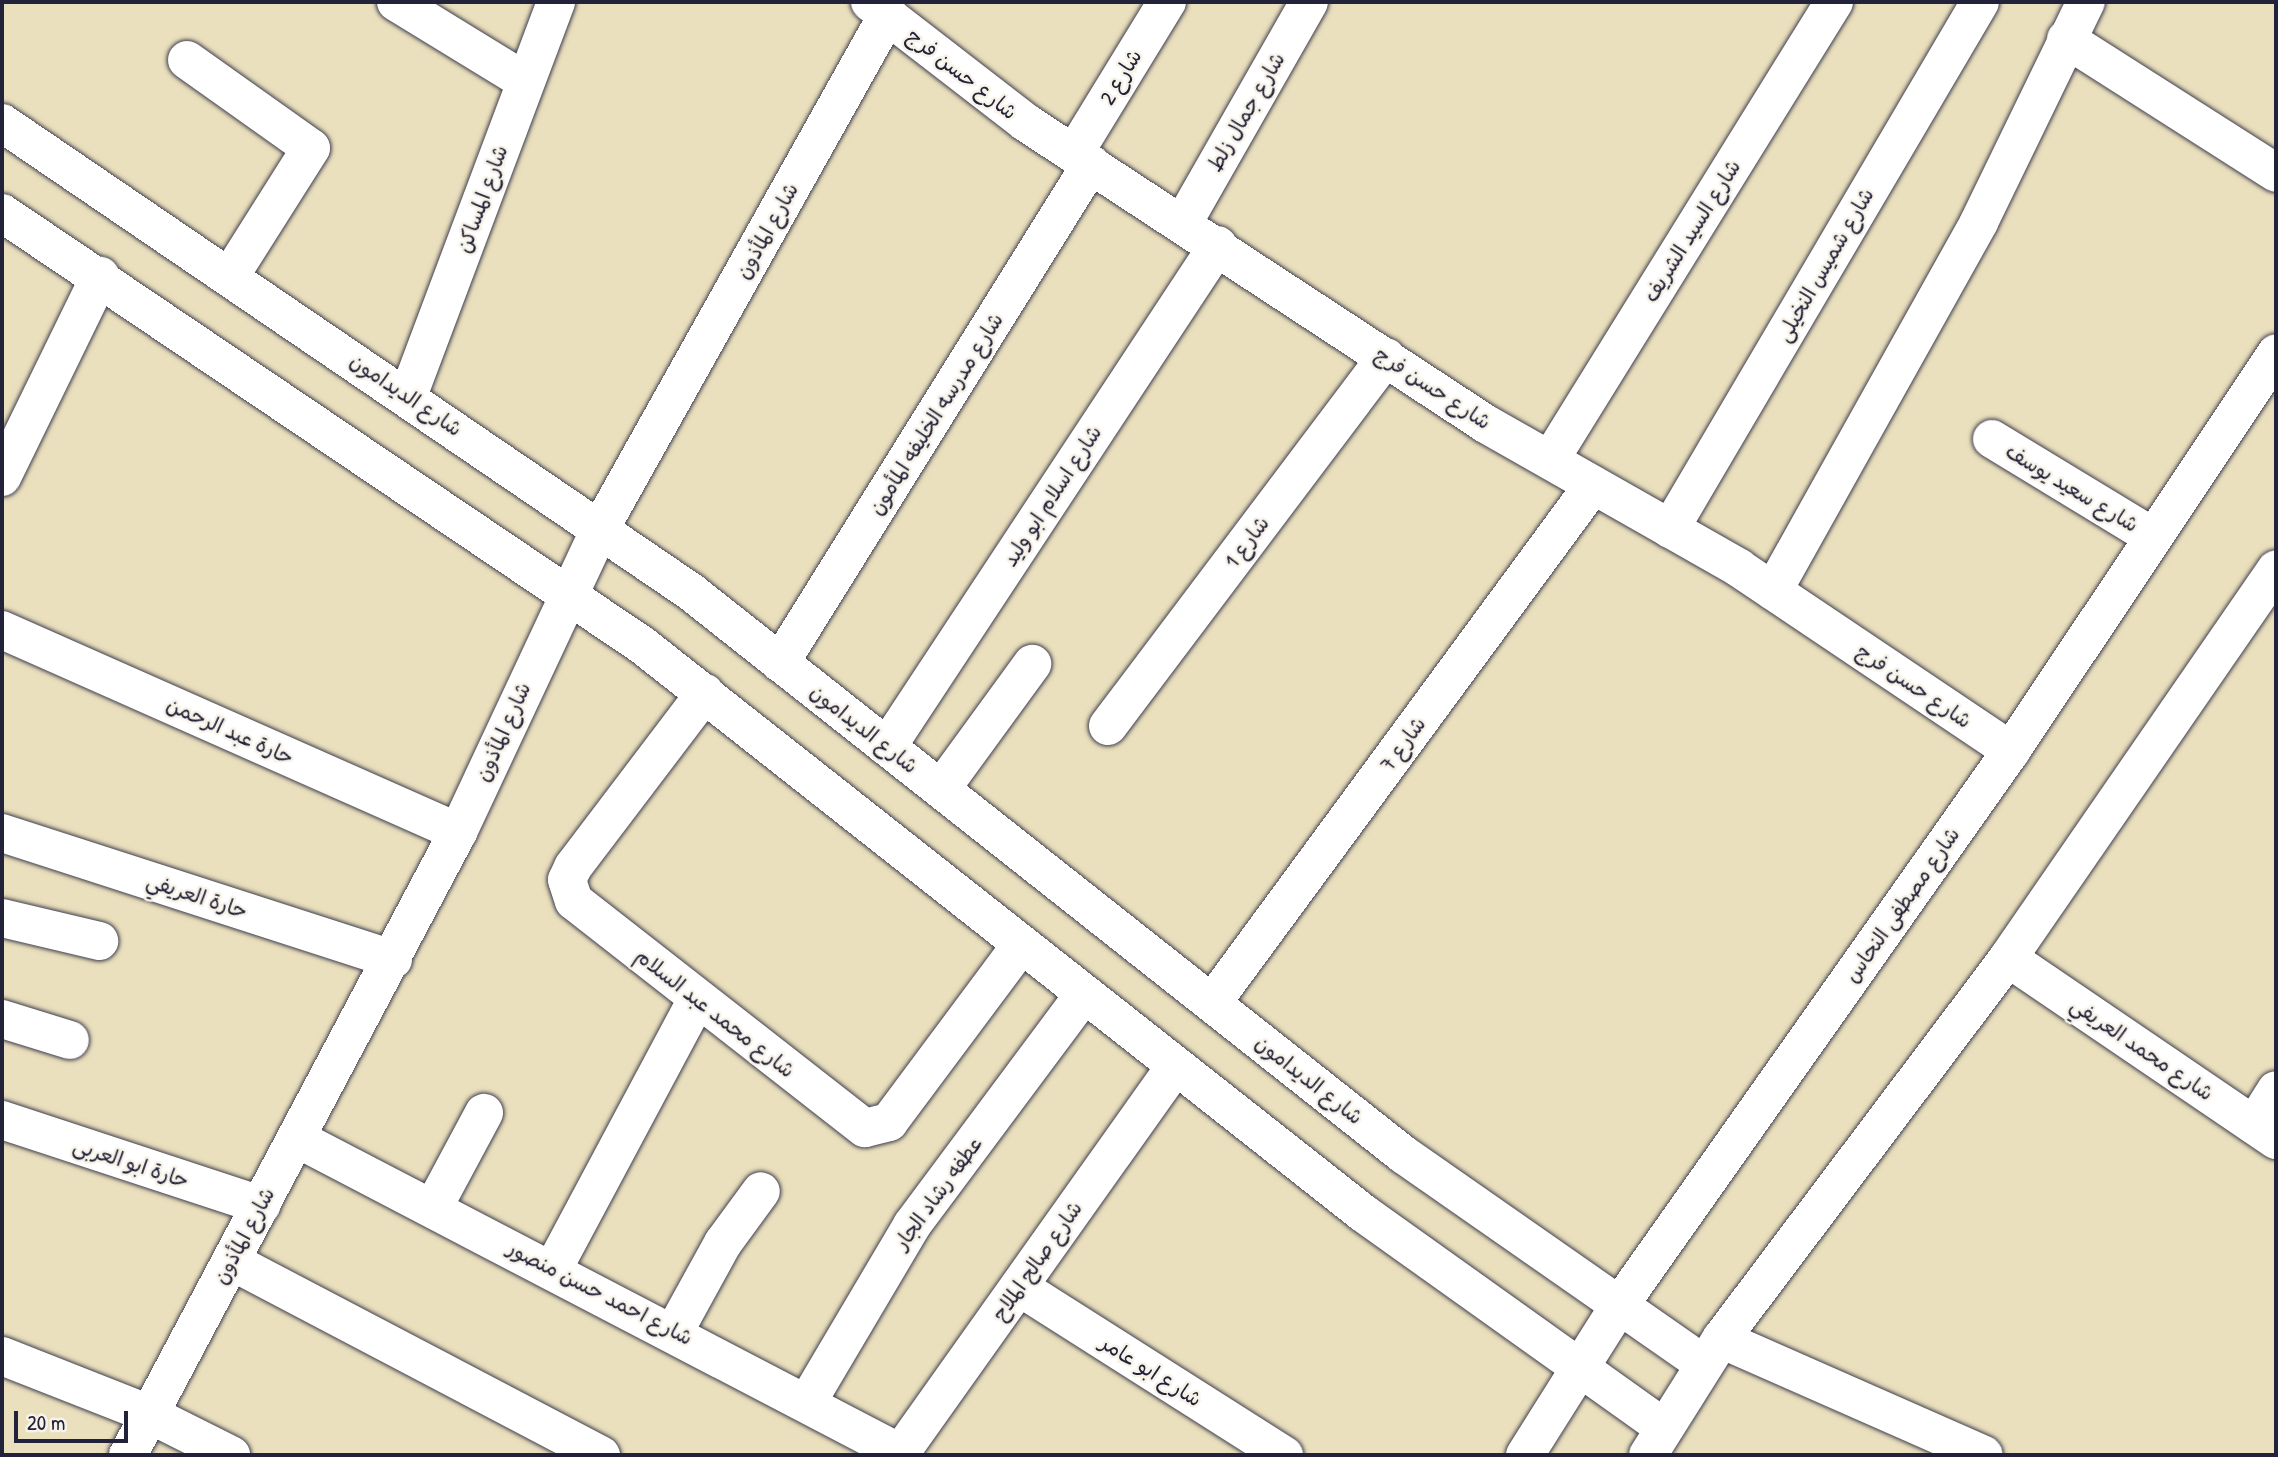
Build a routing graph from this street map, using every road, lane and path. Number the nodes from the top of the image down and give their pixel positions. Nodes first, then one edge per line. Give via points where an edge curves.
1 (396, 2) edge
2 (556, 2) edge
3 (1167, 2) edge
4 (1309, 2) edge
5 (1834, 2) edge
6 (1980, 2) edge
7 (2086, 2) edge
8 (879, 8) edge
9 (2066, 39) junction
10 (187, 60) dead end
11 (525, 81) junction
12 (2, 123) edge
13 (1083, 158) junction
14 (2276, 173) edge
15 (2, 213) edge
16 (1183, 223) junction
17 (1218, 246) junction
18 (100, 276) junction
19 (230, 276) junction
20 (2276, 354) edge
21 (1386, 358) junction
22 (2265, 395) edge
23 (408, 396) junction
24 (1992, 439) dead end
25 (1550, 460) junction
26 (2, 477) edge
27 (1593, 485) junction
28 (601, 527) junction
29 (1670, 529) junction
30 (2153, 537) junction
31 (2276, 570) edge
32 (1773, 591) junction
33 (567, 592) junction
34 (2, 630) edge
35 (780, 663) junction
36 (1032, 663) dead end
37 (705, 693) junction
38 (1108, 726) dead end
39 (887, 747) junction
40 (2011, 751) junction
41 (941, 789) junction
42 (458, 832) junction
43 (2, 833) edge
44 (2, 918) edge
45 (99, 941) dead end
46 (1020, 946) junction
47 (2008, 958) junction
48 (393, 959) junction
49 (1083, 996) junction
50 (697, 999) junction
51 (1212, 1003) junction
52 (2, 1019) edge
53 (70, 1040) dead end
54 (1175, 1067) junction
55 (2276, 1090) edge
56 (484, 1113) dead end
57 (2, 1120) edge
58 (2265, 1133) edge
59 (296, 1138) junction
60 (761, 1191) dead end
61 (261, 1205) junction
62 (433, 1208) junction
63 (231, 1261) junction
64 (553, 1269) junction
65 (1019, 1287) junction
66 (1619, 1306) junction
67 (674, 1332) junction
68 (1713, 1352) junction
69 (2, 1356) edge
70 (1578, 1370) junction
71 (807, 1401) junction
72 (149, 1414) junction
73 (1656, 1442) edge
74 (900, 1454) edge
75 (128, 1455) edge
76 (231, 1455) edge
77 (601, 1455) edge
78 (1284, 1455) edge
79 (1525, 1455) edge
80 (1984, 1455) edge

1 - 11 street
2 - 11 street, شارع المساكن
3 - 13 street, شارع 2
4 - 16 street, شارع جمال زلط
5 - 25 street, شارع السيد الشريف
6 - 29 street, شارع شميس النخيلى
7 - 9 street
8 - 13 street, شارع حسن فرج via 977,89
8 - 28 street, شارع المأذون
9 - 14 street
9 - 32 street via 1979,222
10 - 19 street via 311,148
11 - 23 street, شارع المساكن
12 - 19 street, شارع الديدامون
13 - 16 street, شارع حسن فرج
13 - 35 street, شارع مدرسه الخليفه المأمون
15 - 18 street
16 - 17 street, شارع حسن فرج
17 - 21 street, شارع حسن فرج
17 - 39 street, شارع اسلام ابو وليد
18 - 26 street
18 - 33 street
19 - 23 street, شارع الديدامون
20 - 22 street, شارع مصطفى النحاس
21 - 25 street, شارع حسن فرج
21 - 38 street, شارع 1
22 - 30 street, شارع مصطفى النحاس
23 - 28 street, شارع الديدامون
24 - 30 street, شارع سعيد يوسف
25 - 27 street, شارع حسن فرج
27 - 29 street, شارع حسن فرج
27 - 51 street, شارع 7
28 - 33 street, شارع المأذون
28 - 35 street, شارع الديدامون
29 - 32 street, شارع حسن فرج
30 - 40 street, شارع مصطفى النحاس
31 - 47 street
32 - 40 street, شارع حسن فرج
33 - 37 street
33 - 42 street, شارع المأذون
34 - 42 street, حارة عبد الرحمن
35 - 39 street, شارع الديدامون
36 - 41 street
37 - 46 street
37 - 50 street, شارع محمد عبد السلام via 567,880 574,901
39 - 41 street, شارع الديدامون
40 - 66 street, شارع مصطفى النحاس
41 - 51 street, شارع الديدامون
42 - 48 street, شارع المأذون
43 - 48 street, حارة العريفي
44 - 45 street
46 - 49 street
46 - 50 street, شارع محمد عبد السلام via 889,1122 878,1128 853,1122
47 - 58 street, شارع محمد العريفي
47 - 68 street
48 - 59 street, شارع المأذون
49 - 54 street
49 - 71 street, عطفه رشاد الجار via 912,1225
50 - 64 street
51 - 66 street, شارع الديدامون via 1404,1155
52 - 53 street
54 - 65 street, شارع صالح الملاح
54 - 70 street
55 - 58 street
56 - 62 street
57 - 61 street, حارة ابو العربى
59 - 61 street, شارع المأذون
59 - 62 street, شارع احمد حسن منصور
60 - 67 street via 723,1243
61 - 63 street, شارع المأذون
62 - 64 street, شارع احمد حسن منصور
63 - 72 street, شارع المأذون
63 - 77 street
64 - 67 street, شارع احمد حسن منصور
65 - 74 street, شارع صالح الملاح
65 - 78 street, شارع ابو عامر
66 - 68 street, شارع الديدامون
66 - 70 street, شارع مصطفى النحاس
67 - 71 street, شارع احمد حسن منصور
68 - 73 street
68 - 80 street, شارع الديدامون
69 - 72 street
70 - 73 street
70 - 79 street, شارع مصطفى النحاس
71 - 74 street, شارع احمد حسن منصور
72 - 75 street, شارع المأذون
72 - 76 street

